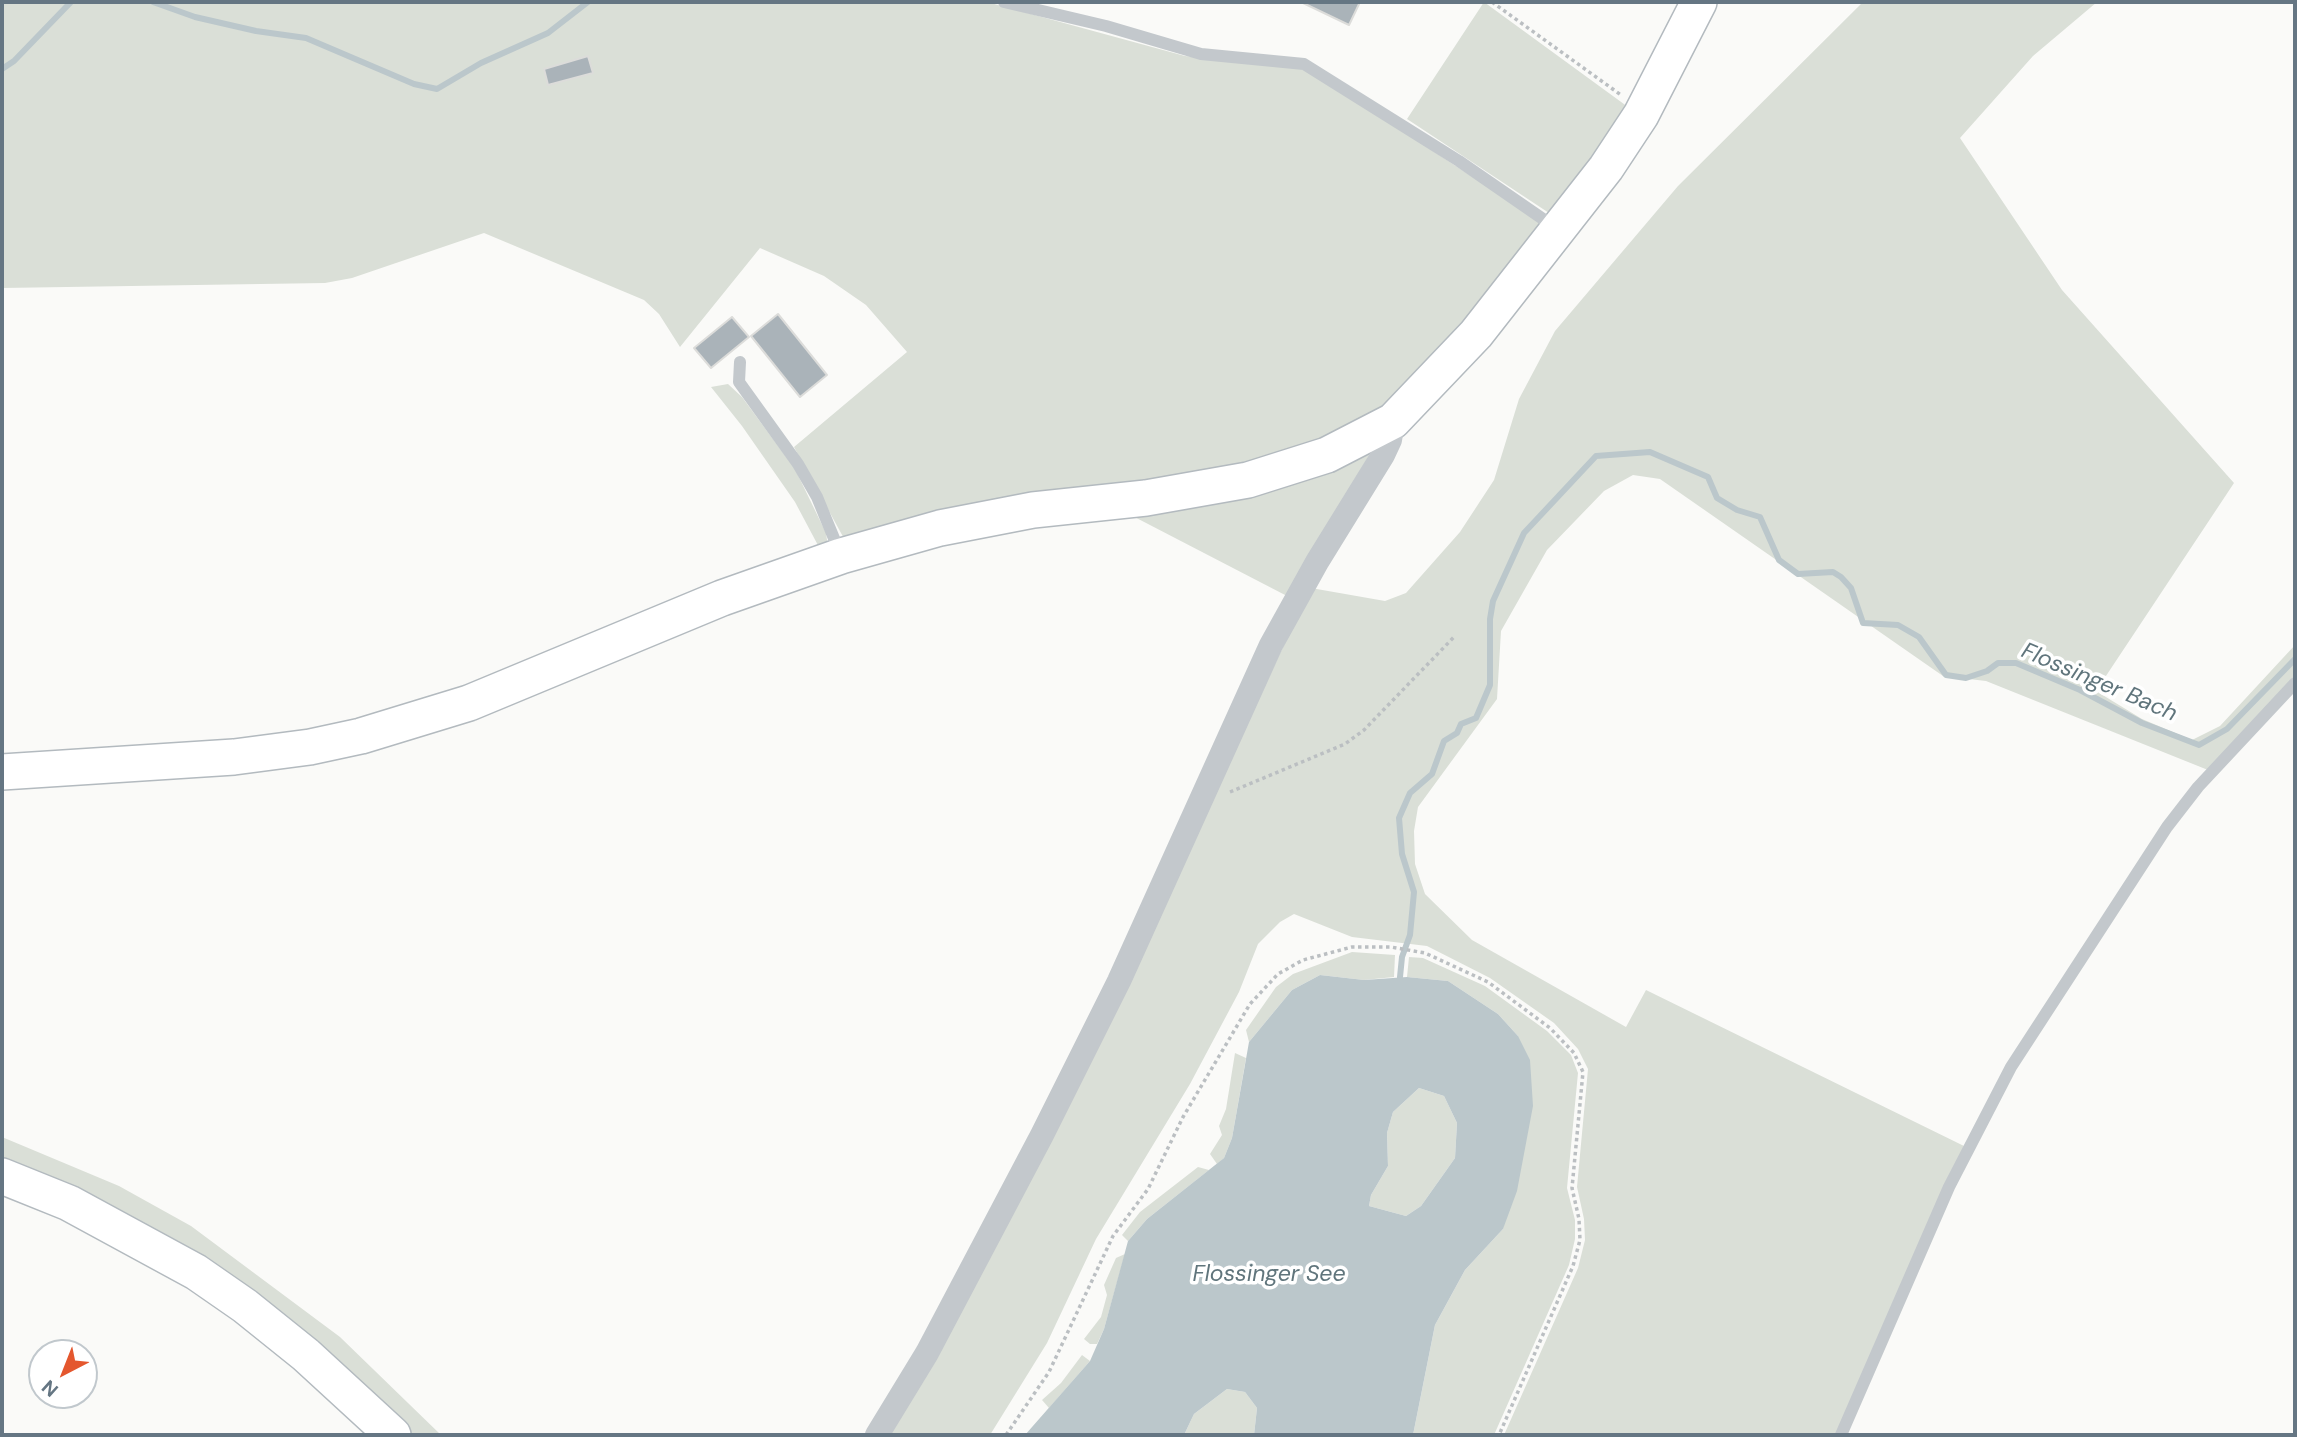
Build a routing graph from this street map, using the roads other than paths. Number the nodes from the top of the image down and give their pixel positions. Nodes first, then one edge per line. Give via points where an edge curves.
1 (1004, 2) edge
2 (1699, 2) edge
3 (1559, 230) junction
4 (740, 362) dead end
5 (1393, 421) junction
6 (841, 556) junction
7 (2295, 683) edge
8 (2, 772) edge
9 (2, 1176) edge
10 (393, 1435) edge
11 (877, 1435) edge
12 (1841, 1435) edge

1 - 3 lane via 1201,54 1304,64
2 - 3 main road via 1641,115
3 - 5 main road via 1476,334
4 - 6 lane via 739,382 798,464
5 - 6 main road via 1327,455 1248,480 1146,498 1033,510 940,528
5 - 11 street via 1390,440 1272,645 1119,981 1042,1135 927,1353
6 - 8 main road via 722,598 469,703 361,736 234,757
7 - 12 lane via 2167,827 2011,1067 1949,1187
9 - 10 main road via 69,1203 196,1272 306,1355

